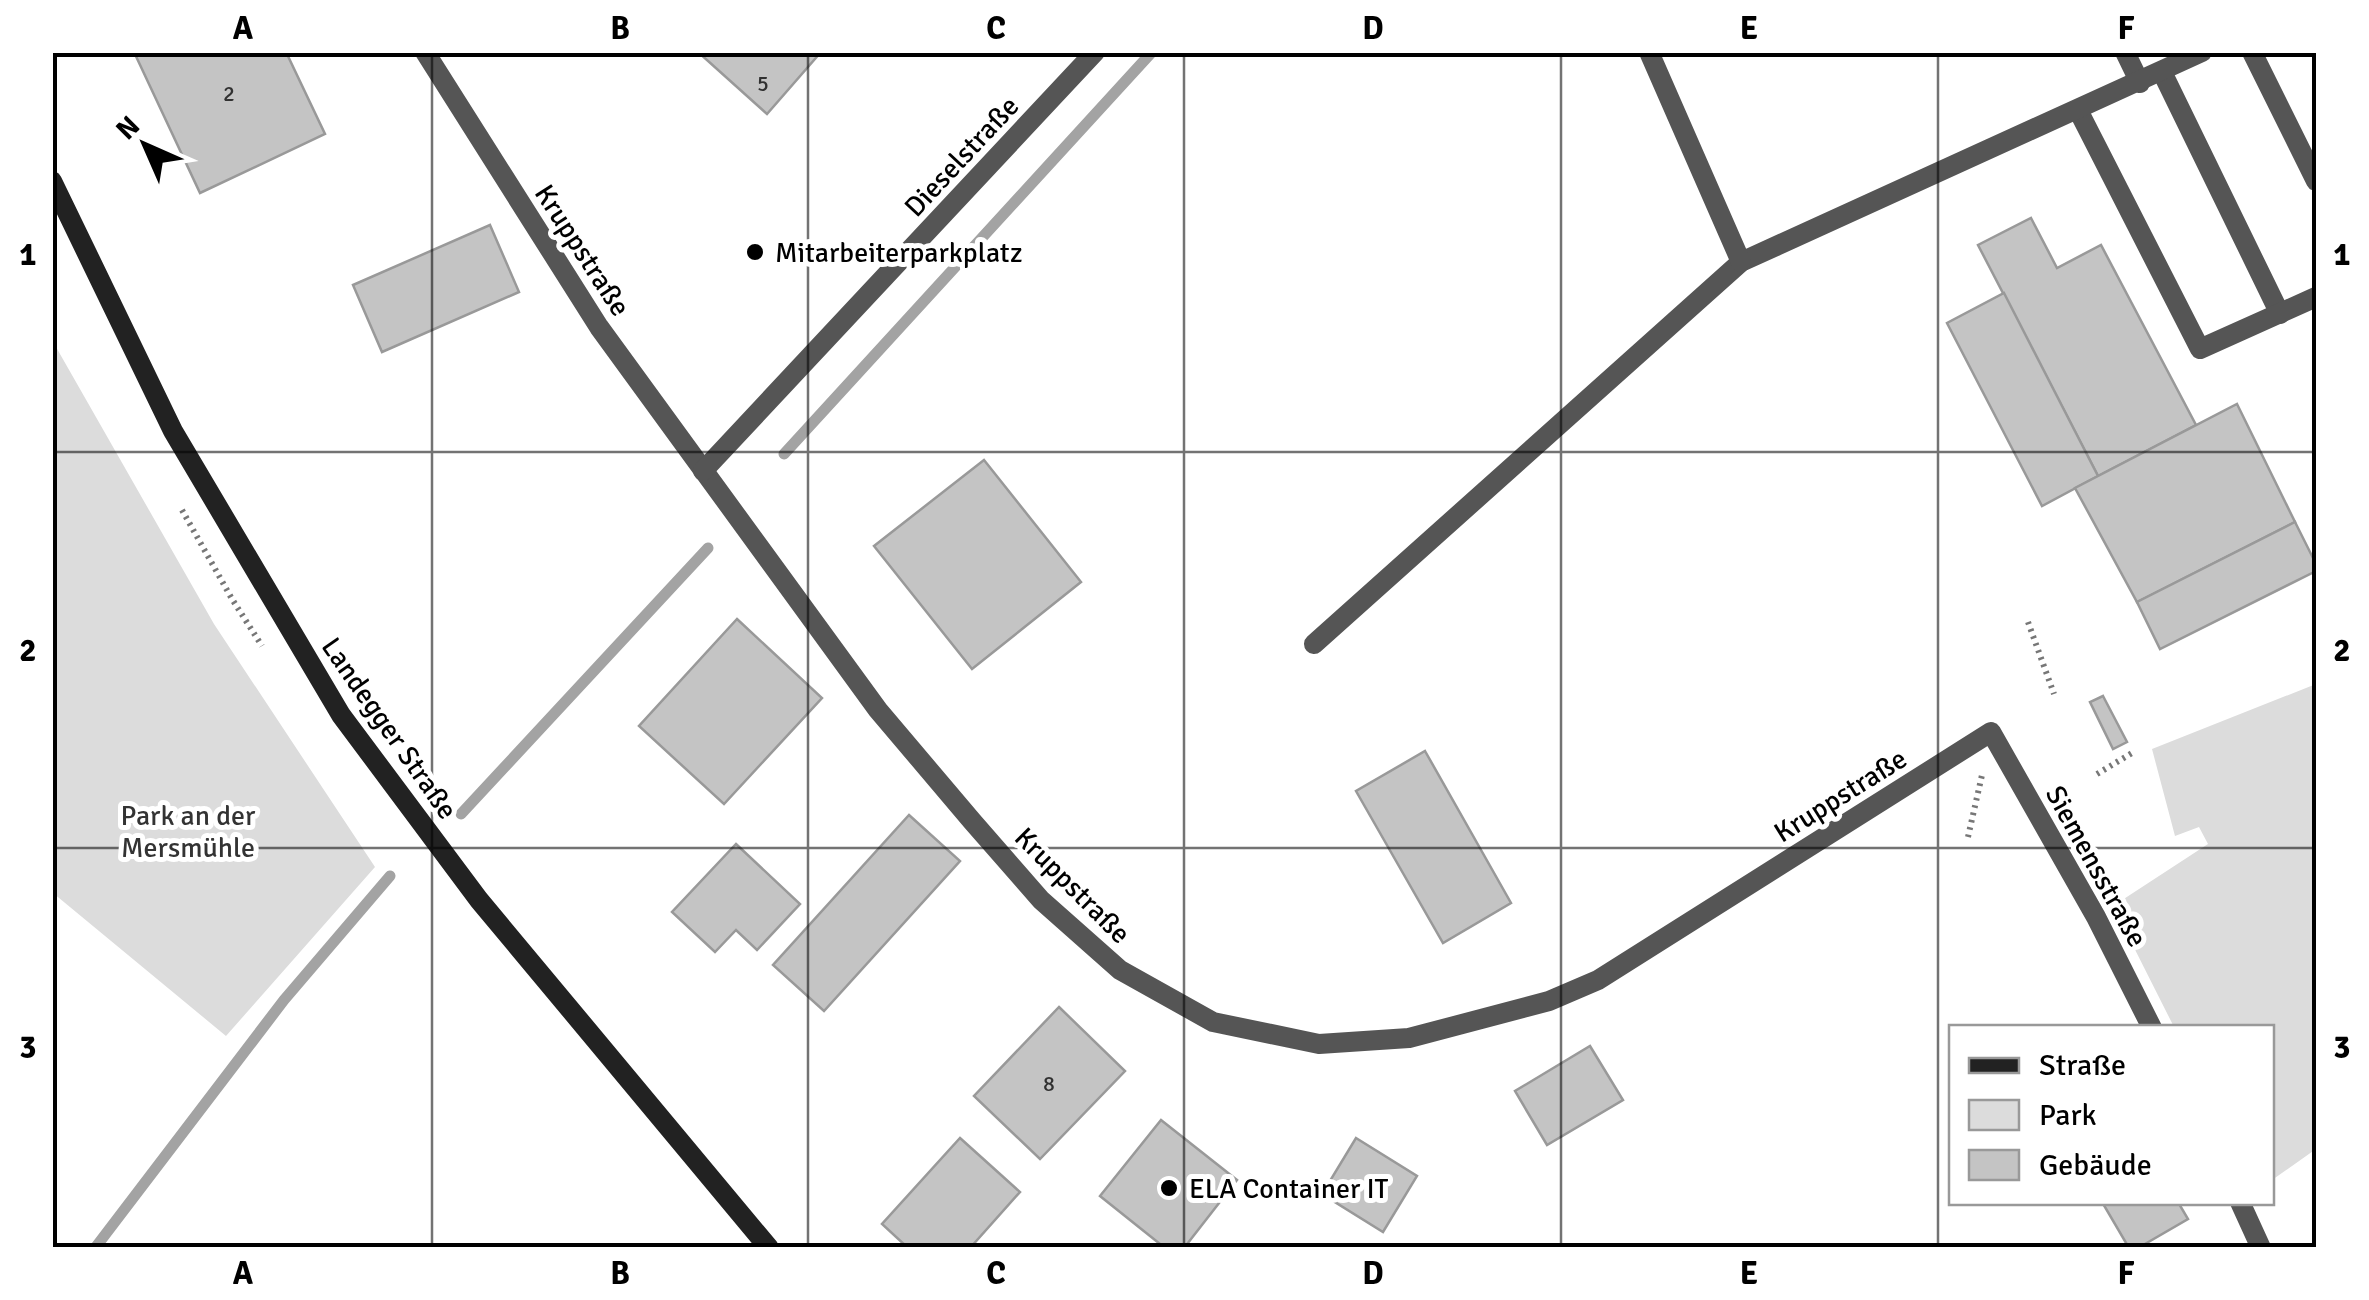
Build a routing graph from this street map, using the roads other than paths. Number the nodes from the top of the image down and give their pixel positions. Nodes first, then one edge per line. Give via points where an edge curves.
1 (425, 52) edge
2 (1095, 52) edge
3 (1649, 52) edge
4 (2125, 52) edge
5 (2202, 52) edge
6 (2252, 52) edge
7 (2162, 72) junction
8 (2140, 82) junction
9 (2078, 110) junction
10 (2316, 181) edge
11 (52, 182) edge
12 (1741, 262) junction
13 (2316, 297) edge
14 (2280, 314) junction
15 (703, 472) junction
16 (1314, 644) dead end
17 (1991, 732) joint
18 (2150, 1025) edge
19 (2241, 1205) edge
20 (769, 1248) edge
21 (2261, 1248) edge

1 - 15 street, Kruppstraße via 599,327
2 - 15 street, Dieselstraße
3 - 12 street
4 - 8 street
5 - 7 street
6 - 10 street
7 - 8 street
7 - 14 street
8 - 9 street
9 - 12 street
9 - 14 street via 2200,349
11 - 20 main road, Landegger Straße via 174,430 341,716 479,900
12 - 16 street
13 - 14 street
15 - 17 street, Kruppstraße via 878,710 1042,900 1120,970 1213,1022 1319,1044 1409,1038 1550,1002 1598,980
17 - 18 street, Siemensstraße
19 - 21 street

